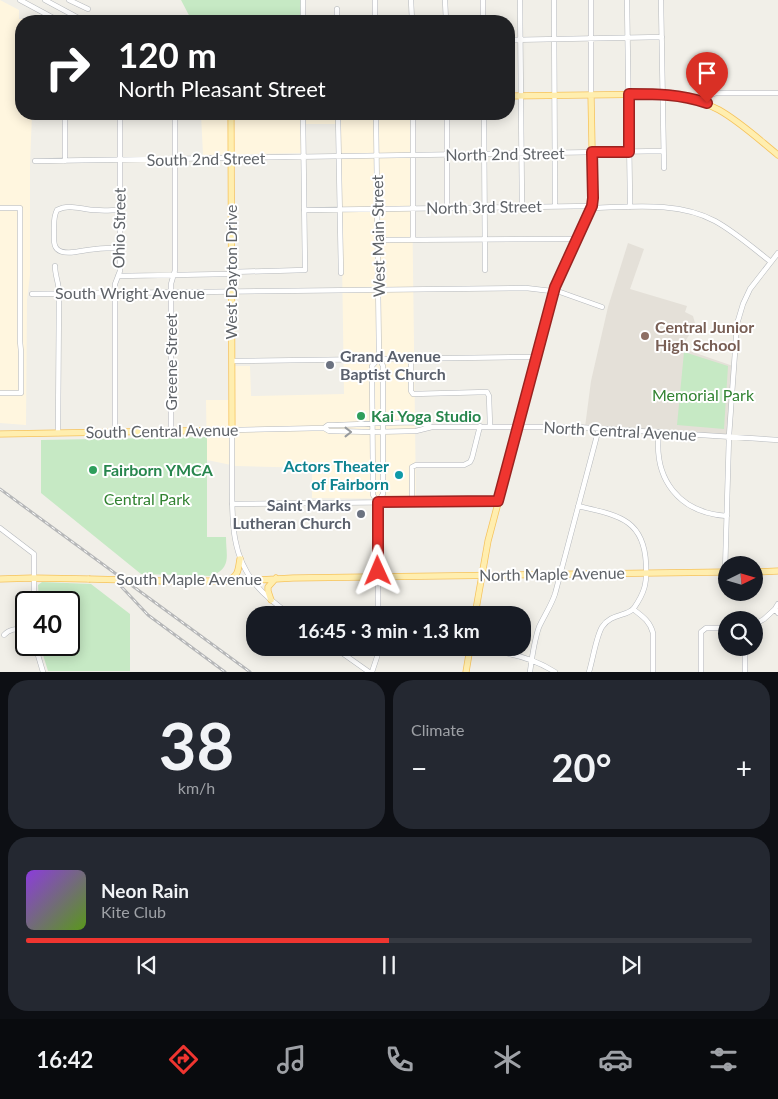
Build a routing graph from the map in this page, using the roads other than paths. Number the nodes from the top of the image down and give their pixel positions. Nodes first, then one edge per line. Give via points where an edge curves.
1 (45, 0) edge
2 (69, 0) edge
3 (303, 0) edge
4 (375, 0) edge
5 (412, 0) edge
6 (445, 0) edge
7 (483, 0) edge
8 (520, 0) edge
9 (554, 0) edge
10 (591, 0) edge
11 (627, 0) edge
12 (21, 1) edge
13 (661, 1) edge
14 (88, 9) dead end
15 (337, 9) dead end
16 (48, 15) edge
17 (73, 15) edge
18 (303, 15) edge
19 (337, 15) edge
20 (375, 15) edge
21 (412, 15) edge
22 (446, 15) edge
23 (483, 15) edge
24 (662, 37) junction
25 (591, 38) junction
26 (628, 38) junction
27 (554, 39) junction
28 (515, 40) edge
29 (520, 40) junction
30 (778, 93) edge
31 (629, 94) junction
32 (663, 94) junction
33 (554, 95) junction
34 (591, 95) junction
35 (515, 96) edge
36 (521, 96) junction
37 (704, 102) junction
38 (65, 120) edge
39 (120, 120) edge
40 (175, 120) edge
41 (231, 120) edge
42 (303, 120) edge
43 (338, 120) edge
44 (376, 120) edge
45 (413, 120) edge
46 (446, 120) edge
47 (484, 120) edge
48 (664, 151) junction
49 (592, 152) junction
50 (629, 152) junction
51 (555, 153) junction
52 (484, 154) junction
53 (521, 154) junction
54 (447, 155) junction
55 (778, 155) edge
56 (377, 156) junction
57 (414, 156) junction
58 (304, 157) junction
59 (340, 157) junction
60 (231, 158) junction
61 (120, 160) junction
62 (174, 160) junction
63 (35, 161) dead end
64 (65, 161) junction
65 (664, 168) dead end
66 (555, 206) junction
67 (484, 207) junction
68 (522, 207) junction
69 (591, 207) junction
70 (0, 208) edge
71 (413, 208) junction
72 (448, 208) junction
73 (630, 208) junction
74 (340, 209) junction
75 (377, 209) junction
76 (120, 210) junction
77 (304, 210) junction
78 (576, 239) junction
79 (377, 240) junction
80 (413, 240) junction
81 (485, 240) junction
82 (120, 248) junction
83 (778, 253) edge
84 (770, 262) junction
85 (55, 266) dead end
86 (485, 270) dead end
87 (231, 272) junction
88 (341, 273) dead end
89 (118, 276) junction
90 (174, 276) junction
91 (378, 290) junction
92 (171, 292) junction
93 (232, 292) junction
94 (554, 292) junction
95 (115, 293) junction
96 (32, 294) dead end
97 (58, 294) junction
98 (602, 307) dead end
99 (536, 357) junction
100 (378, 358) junction
101 (412, 359) junction
102 (232, 361) junction
103 (0, 393) edge
104 (384, 423) junction
105 (373, 424) junction
106 (480, 426) junction
107 (490, 426) junction
108 (432, 427) junction
109 (518, 427) junction
110 (324, 428) junction
111 (599, 428) junction
112 (232, 430) junction
113 (171, 431) junction
114 (115, 432) junction
115 (373, 432) junction
116 (384, 432) junction
117 (659, 432) junction
118 (58, 433) junction
119 (0, 434) edge
120 (729, 437) junction
121 (778, 440) edge
122 (498, 501) junction
123 (378, 502) junction
124 (412, 502) junction
125 (232, 504) junction
126 (578, 506) junction
127 (727, 516) junction
128 (0, 528) edge
129 (726, 556) edge
130 (240, 559) junction
131 (778, 571) edge
132 (718, 572) edge
133 (763, 572) edge
134 (646, 573) junction
135 (560, 574) junction
136 (482, 575) junction
137 (378, 577) junction
138 (33, 578) junction
139 (276, 578) junction
140 (0, 579) edge
141 (252, 580) junction
142 (226, 581) junction
143 (34, 591) edge
144 (271, 600) junction
145 (279, 606) edge
146 (378, 606) edge
147 (477, 606) edge
148 (777, 608) edge
149 (633, 609) junction
150 (763, 620) edge
151 (718, 628) edge
152 (15, 629) edge
153 (4, 635) dead end
154 (38, 656) edge
155 (350, 656) edge
156 (376, 656) edge
157 (469, 656) edge
158 (517, 656) edge
159 (745, 656) edge
160 (532, 660) junction
161 (43, 672) edge
162 (370, 672) edge
163 (466, 672) edge
164 (530, 672) edge
165 (555, 672) edge
166 (589, 672) edge
167 (653, 672) edge
168 (701, 672) edge
169 (745, 672) edge

1 - 17 street
2 - 14 street
3 - 18 street
4 - 20 street
5 - 21 street
6 - 22 street
7 - 23 street
8 - 29 street
9 - 27 street
10 - 25 street
11 - 26 street
12 - 16 street
13 - 24 street
15 - 19 street
24 - 26 street
24 - 32 street
25 - 26 street
25 - 27 street
25 - 34 street
26 - 31 street
27 - 29 street
27 - 33 street
28 - 29 street
29 - 36 street
30 - 37 street via 716,93
31 - 32 main road
31 - 34 main road
31 - 50 street
32 - 37 main road
32 - 48 street
33 - 34 main road
33 - 36 main road
33 - 51 street
34 - 49 main road
35 - 36 main road
36 - 53 street
37 - 55 main road via 725,113
38 - 64 street
39 - 61 street, Ohio Street
40 - 62 street, Greene Street
41 - 60 main road, West Dayton Drive
42 - 58 street
43 - 59 street
44 - 56 street, West Main Street
45 - 57 street
46 - 54 street
47 - 52 street
48 - 50 street, North 2nd Street
48 - 65 street
49 - 50 street, North 2nd Street
49 - 51 street, North 2nd Street
49 - 69 main road
50 - 73 street
51 - 53 street, North 2nd Street
51 - 66 street
52 - 53 street, North 2nd Street
52 - 54 street, North 2nd Street
52 - 67 street
53 - 68 street
54 - 57 street, North 2nd Street
54 - 72 street
56 - 57 street, North 2nd Street
56 - 59 street, South 2nd Street
56 - 75 street, West Main Street
57 - 71 street
58 - 59 street, South 2nd Street
58 - 60 street, South 2nd Street
58 - 77 street
59 - 74 street
60 - 62 street, South 2nd Street
60 - 87 main road, West Dayton Drive
61 - 62 street, South 2nd Street
61 - 64 street, South 2nd Street
61 - 76 street, Ohio Street
62 - 90 street, Greene Street
63 - 64 street, South 2nd Street
66 - 68 street, North 3rd Street
66 - 69 street, North 3rd Street
67 - 68 street, North 3rd Street
67 - 72 street, North 3rd Street
67 - 81 street
69 - 73 street, North 3rd Street
69 - 78 main road
70 - 103 street via 20,208 22,352 22,393
71 - 72 street, North 3rd Street
71 - 75 street, North 3rd Street
71 - 80 street
73 - 84 street, North 3rd Street via 677,208 700,214 727,228
74 - 75 street, North 3rd Street
74 - 77 street, North 3rd Street
74 - 88 street
75 - 79 street, West Main Street
76 - 82 street, Ohio Street
76 - 82 street via 61,208 55,215 54,232 55,246 62,252
77 - 87 street via 305,270
78 - 81 street
78 - 94 main road
79 - 80 street
79 - 91 street, West Main Street
80 - 81 street
81 - 86 street
82 - 89 street, Ohio Street
83 - 84 street
84 - 120 street via 750,289 738,318
85 - 97 street
87 - 90 street
87 - 93 main road, West Dayton Drive
89 - 90 street
89 - 95 street, Ohio Street
90 - 92 street, Greene Street
91 - 93 street, South Wright Avenue
91 - 94 street, South Wright Avenue via 526,288
91 - 100 street, West Main Street
92 - 93 street, South Wright Avenue
92 - 95 street, South Wright Avenue
92 - 113 street, Greene Street
93 - 102 main road, West Dayton Drive
94 - 98 street, South Wright Avenue
94 - 99 main road
95 - 97 street, South Wright Avenue
95 - 114 street, Ohio Street
96 - 97 street, South Wright Avenue
97 - 118 street
99 - 101 street
99 - 109 main road
100 - 101 street
100 - 102 street
100 - 104 street, West Main Street via 383,366
100 - 105 street, West Main Street via 372,366
101 - 107 street via 412,394 487,392
102 - 112 main road, West Dayton Drive
104 - 105 street, North Central Avenue
104 - 108 street, North Central Avenue via 416,423
104 - 116 street, West Main Street
105 - 110 street, South Central Avenue via 328,425
105 - 115 street, West Main Street
106 - 107 street, North Central Avenue
106 - 108 street, North Central Avenue
106 - 124 street via 468,463 416,464 412,467
107 - 109 street, North Central Avenue
108 - 116 street, North Central Avenue
109 - 111 street, North Central Avenue
109 - 122 main road
110 - 112 street, South Central Avenue
110 -> 115 street, South Central Avenue via 329,431
111 - 117 street, North Central Avenue
111 - 126 street
112 - 113 main road, South Central Avenue
112 - 125 street
113 - 114 main road, South Central Avenue
114 - 118 main road, South Central Avenue
115 - 116 street, North Central Avenue
115 - 123 street, West Main Street via 373,495
116 - 123 street, West Main Street via 383,494
117 - 120 street, North Central Avenue
117 - 127 street via 660,464 673,491 696,509
118 - 119 main road, South Central Avenue
120 - 121 street, North Central Avenue
120 - 127 street
122 - 124 street
122 - 136 main road
123 - 124 street
123 - 125 street
123 - 137 street
125 - 130 street via 232,528
126 - 134 street via 615,515 632,526 644,545
126 - 135 street
127 - 129 street
128 - 138 street via 34,554
130 - 141 street
130 - 142 main road via 236,576
131 - 133 main road
132 - 134 main road, North Maple Avenue
134 - 135 main road, North Maple Avenue
134 - 149 street via 645,587
135 - 136 main road, North Maple Avenue
135 - 160 street via 553,600 536,637
136 - 137 main road, North Maple Avenue
136 - 147 main road
137 - 139 main road, South Maple Avenue
137 - 146 street
138 - 140 main road, South Maple Avenue
138 - 142 main road, South Maple Avenue, bridge
138 - 143 street
139 - 141 main road, South Maple Avenue
139 - 144 main road via 268,587
141 - 142 main road, South Maple Avenue
141 - 144 street
144 - 145 street
148 - 150 street
149 - 166 street via 604,624
149 - 167 street via 652,628
151 - 168 street via 707,628 700,635
152 - 153 street
154 - 161 street
155 - 162 street
156 - 162 street
157 - 163 main road
158 - 160 street
159 - 169 street
160 - 164 street
160 - 165 street

